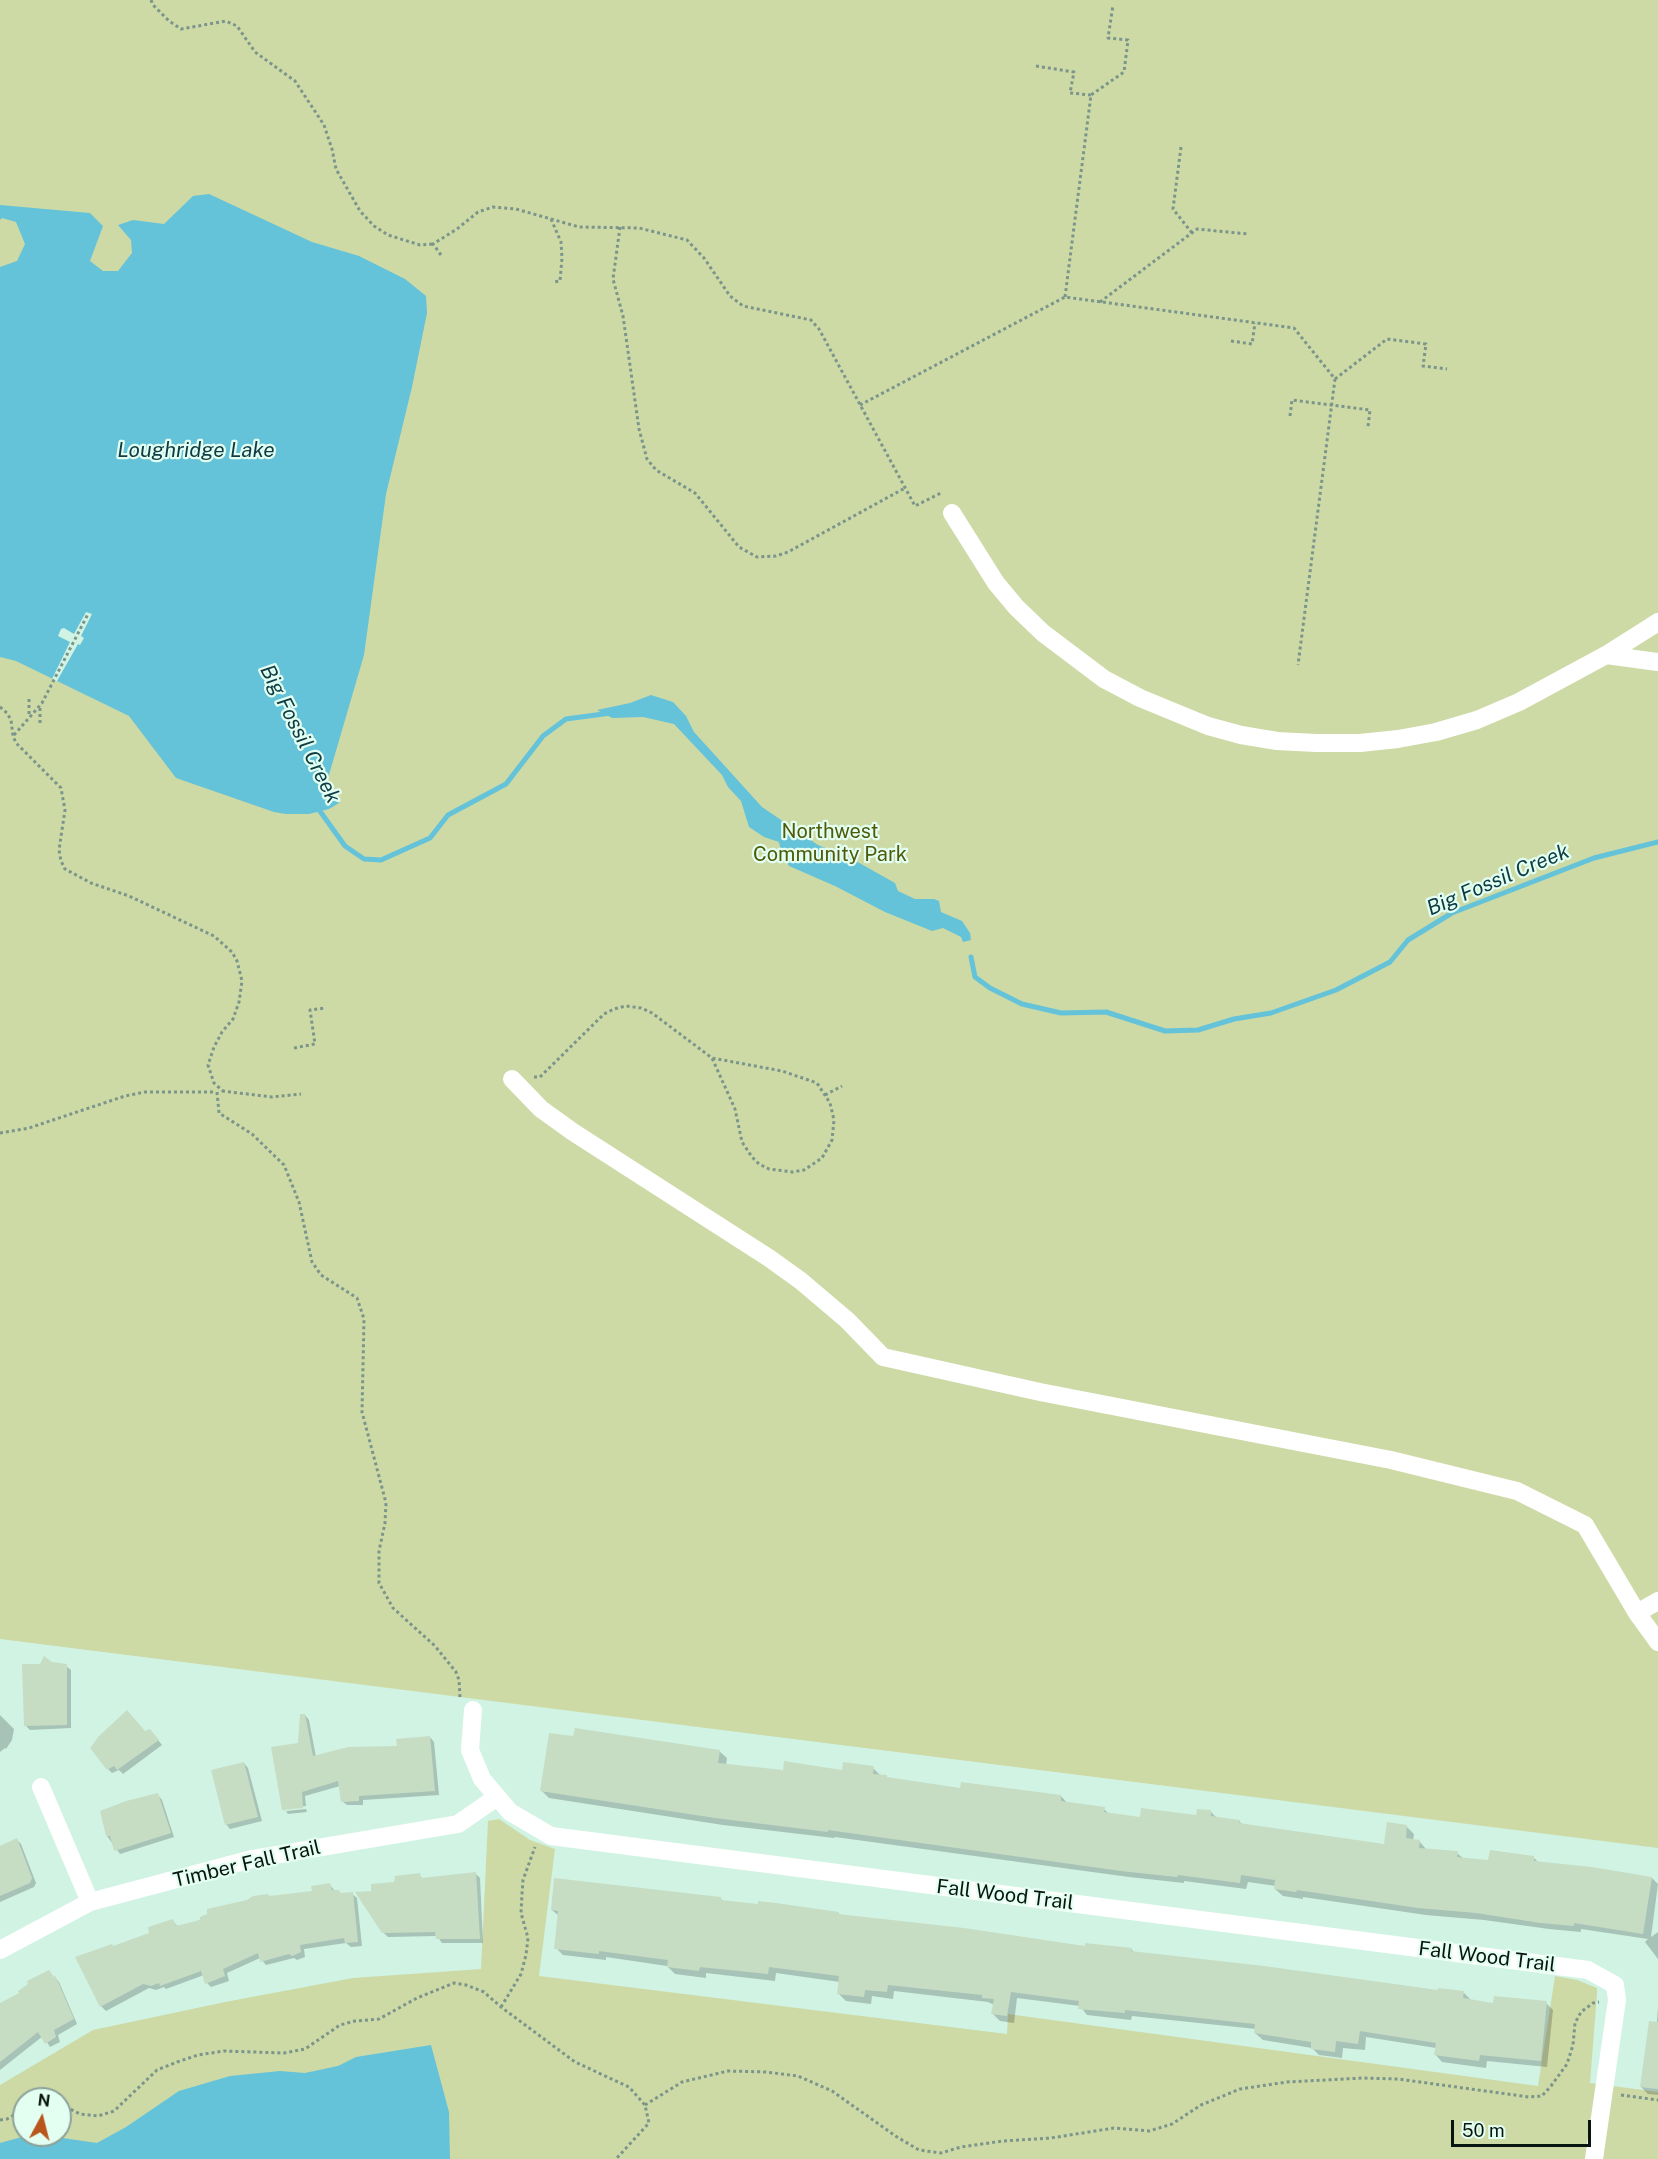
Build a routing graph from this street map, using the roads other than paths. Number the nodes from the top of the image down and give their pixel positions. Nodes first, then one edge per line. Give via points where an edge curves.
1 (952, 513) dead end
2 (1658, 622) edge
3 (1606, 655) junction
4 (1658, 662) edge
5 (512, 1079) road end
6 (1658, 1601) edge
7 (1637, 1613) junction
8 (1658, 1642) edge
9 (467, 1708) road end
10 (41, 1786) dead end
11 (497, 1797) junction
12 (90, 1902) junction
13 (0, 1950) edge
14 (1594, 2159) edge

1 - 3 street via 996,583 1043,633 1104,679 1140,698 1208,726 1242,735 1316,744 1360,743 1436,732 1519,702
2 - 3 street
3 - 4 street
5 - 7 street via 573,1132 801,1281 883,1357 1040,1392 1391,1460 1516,1491 1585,1525
6 - 7 street
7 - 8 street
9 - 11 street, Fall Wood Trail via 471,1750 482,1779
10 - 12 street
11 - 12 street, Timber Fall Trail via 458,1824 252,1859
11 - 14 street, Fall Wood Trail via 510,1812 551,1836 1588,1970 1616,1992 1607,2101
12 - 13 street, Timber Fall Trail

